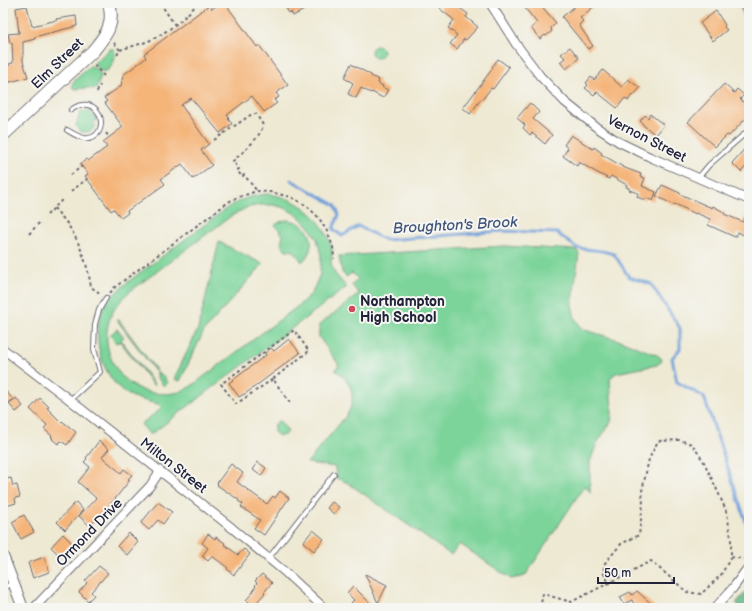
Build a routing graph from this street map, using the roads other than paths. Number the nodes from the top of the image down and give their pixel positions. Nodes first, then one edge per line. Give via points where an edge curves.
1 (109, 3) edge
2 (490, 3) edge
3 (742, 3) edge
4 (749, 13) edge
5 (71, 110) dead end
6 (67, 130) dead end
7 (749, 130) edge
8 (3, 135) edge
9 (698, 178) junction
10 (749, 200) edge
11 (106, 298) road end
12 (3, 349) edge
13 (70, 400) junction
14 (160, 471) junction
15 (334, 474) dead end
16 (3, 556) edge
17 (268, 559) junction
18 (749, 566) edge
19 (13, 583) junction
20 (3, 588) edge
21 (23, 608) edge
22 (34, 608) edge
23 (324, 608) edge
24 (715, 608) edge

1 - 8 main road, Elm Street via 112,19 102,40
2 - 9 street, Vernon Street via 536,71 565,102 619,142
3 - 4 street
5 - 6 lane via 83,104 95,108 100,116 101,125 95,136 89,138
7 - 9 lane
9 - 10 street, Vernon Street
11 - 13 lane via 95,324 94,349 100,372
12 - 13 street, Milton Street
13 - 14 street, Milton Street
14 - 17 street, Milton Street
14 - 22 street, Ormond Drive via 150,486
15 - 17 lane
16 - 19 street
17 - 23 street, Milton Street
18 - 24 street
19 - 20 lane
19 - 21 street

